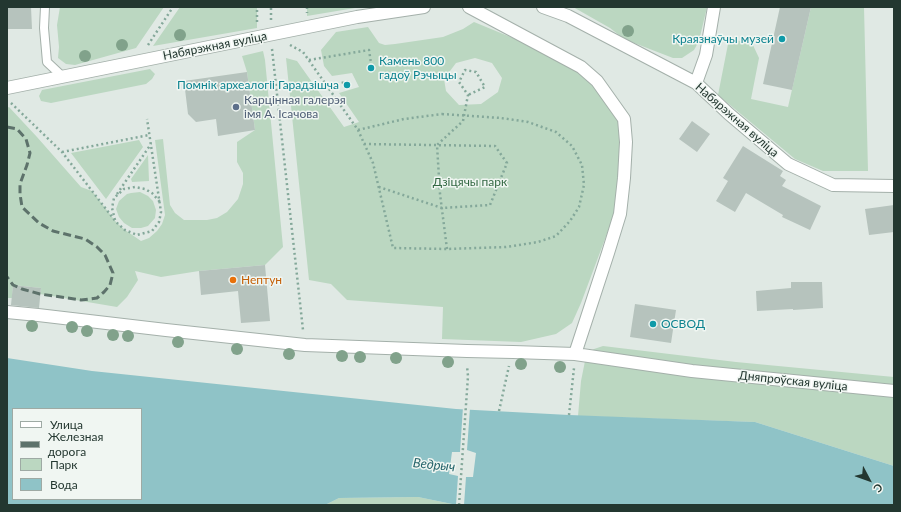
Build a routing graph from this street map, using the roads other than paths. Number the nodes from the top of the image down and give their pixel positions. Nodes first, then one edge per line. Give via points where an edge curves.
1 (45, 7) edge
2 (424, 7) edge
3 (469, 7) edge
4 (543, 7) edge
5 (714, 7) edge
6 (63, 77) junction
7 (696, 83) junction
8 (7, 88) edge
9 (894, 186) edge
10 (7, 312) edge
11 (575, 354) junction
12 (894, 391) edge

1 - 6 lane via 47,62
2 - 6 street, Набярэжная вуліца via 356,17
3 - 11 street via 581,67 597,81 624,119 626,142 620,214
4 - 7 street, Набярэжная вуліца via 568,16
5 - 7 street via 706,55
6 - 8 street, Набярэжная вуліца
7 - 9 street, Набярэжная вуліца via 788,164 833,185
10 - 11 street, Дняпроўская вуліца via 305,345
11 - 12 street, Дняпроўская вуліца via 692,371

